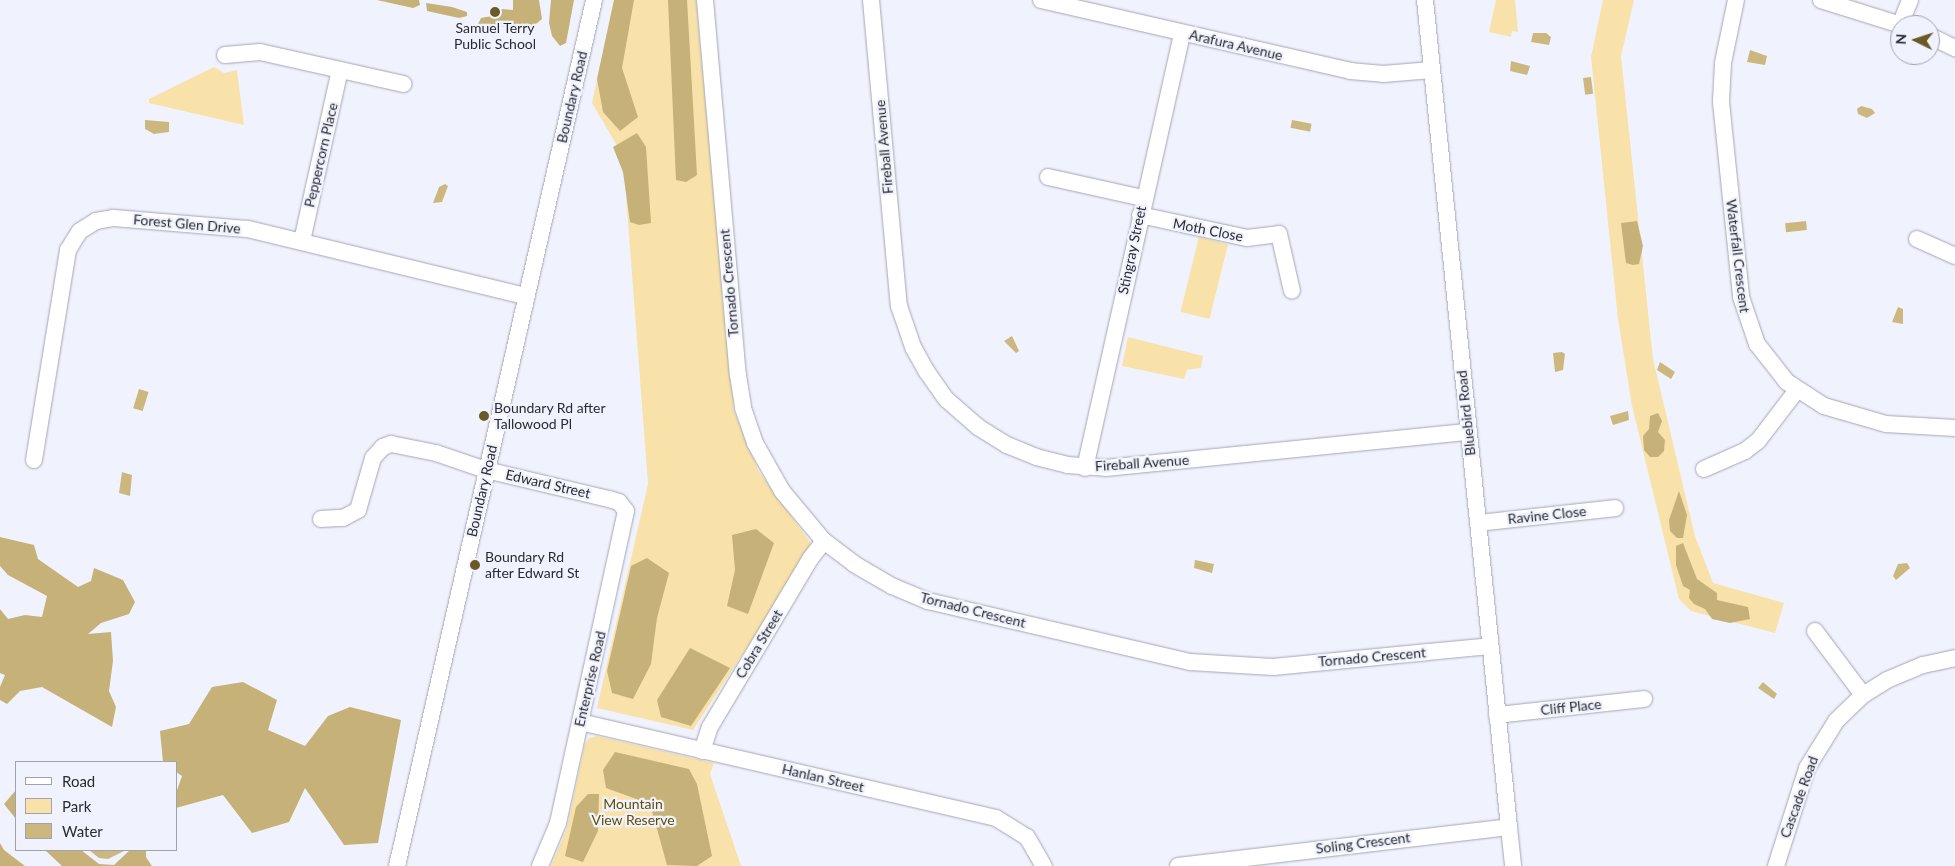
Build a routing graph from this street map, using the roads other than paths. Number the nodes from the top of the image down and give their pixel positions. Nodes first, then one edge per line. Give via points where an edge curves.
1 (594, 0) edge
2 (705, 0) edge
3 (871, 0) edge
4 (1041, 0) edge
5 (1425, 0) edge
6 (1736, 0) edge
7 (1820, 0) edge
8 (1910, 0) edge
9 (1905, 15) edge
10 (1890, 22) edge
11 (1182, 33) junction
12 (1940, 41) edge
13 (1955, 48) edge
14 (225, 55) dead end
15 (340, 70) junction
16 (1432, 70) junction
17 (403, 84) dead end
18 (1048, 177) dead end
19 (1143, 198) junction
20 (1140, 216) junction
21 (1917, 239) dead end
22 (302, 241) junction
23 (1955, 256) edge
24 (1292, 291) dead end
25 (526, 296) junction
26 (1797, 390) junction
27 (1955, 428) edge
28 (1468, 432) junction
29 (34, 460) dead end
30 (1086, 468) junction
31 (1704, 469) dead end
32 (486, 470) junction
33 (609, 498) joint
34 (1616, 508) dead end
35 (321, 519) dead end
36 (1478, 523) junction
37 (824, 541) junction
38 (1814, 631) dead end
39 (1490, 646) junction
40 (1955, 658) edge
41 (1863, 695) junction
42 (1644, 700) dead end
43 (1497, 715) junction
44 (580, 722) junction
45 (702, 751) junction
46 (1509, 826) junction
47 (397, 866) edge
48 (540, 866) edge
49 (1044, 866) edge
50 (1178, 866) edge
51 (1513, 866) edge
52 (1776, 866) edge

1 - 25 street, Boundary Road
2 - 37 street, Tornado Crescent via 743,408 755,443 782,490
3 - 30 street, Fireball Avenue via 895,282 902,318 913,347 946,399 978,427 1029,454
4 - 11 street, Arafura Avenue
5 - 16 street, Bluebird Road
6 - 26 street, Waterfall Crescent via 1723,63 1721,102 1741,297 1757,344 1773,368
7 - 10 street
8 - 9 street
11 - 16 street, Arafura Avenue via 1350,71 1383,74
11 - 19 street, Stingray Street
12 - 13 street
14 - 15 street via 260,52
15 - 17 street
15 - 22 street, Peppercorn Place
16 - 28 street, Bluebird Road
18 - 19 street
19 - 20 street, Stingray Street
20 - 24 street, Moth Close via 1247,238 1279,234
20 - 30 street, Stingray Street
21 - 23 street
22 - 25 street, Forest Glen Drive
22 - 29 street, Forest Glen Drive via 248,229 112,218 96,221 80,231 71,242 66,257
25 - 32 street, Boundary Road
26 - 27 street, Waterfall Crescent via 1849,416 1886,424
26 - 31 street via 1758,441
28 - 30 street, Fireball Avenue
28 - 36 street, Bluebird Road
32 - 33 street, Edward Street
32 - 35 street, Edward Street via 399,444 386,446 374,458 358,510 343,518
32 - 47 street, Boundary Road
33 - 44 street, Enterprise Road via 619,502 626,511 626,524
34 - 36 street, Ravine Close
36 - 39 street, Bluebird Road
37 - 39 street, Tornado Crescent via 862,569 928,601 1190,662 1273,667
37 - 45 street, Cobra Street via 810,558 710,727
38 - 41 street
39 - 43 street, Bluebird Road
40 - 41 street, Cascade Road via 1910,669
41 - 52 street, Cascade Road via 1836,721 1814,755
42 - 43 street, Cliff Place
43 - 46 street, Bluebird Road
44 - 45 street, Hanlan Street
44 - 48 street, Enterprise Road via 558,823
45 - 49 street, Hanlan Street via 1002,820 1027,837
46 - 50 street, Soling Crescent
46 - 51 street

